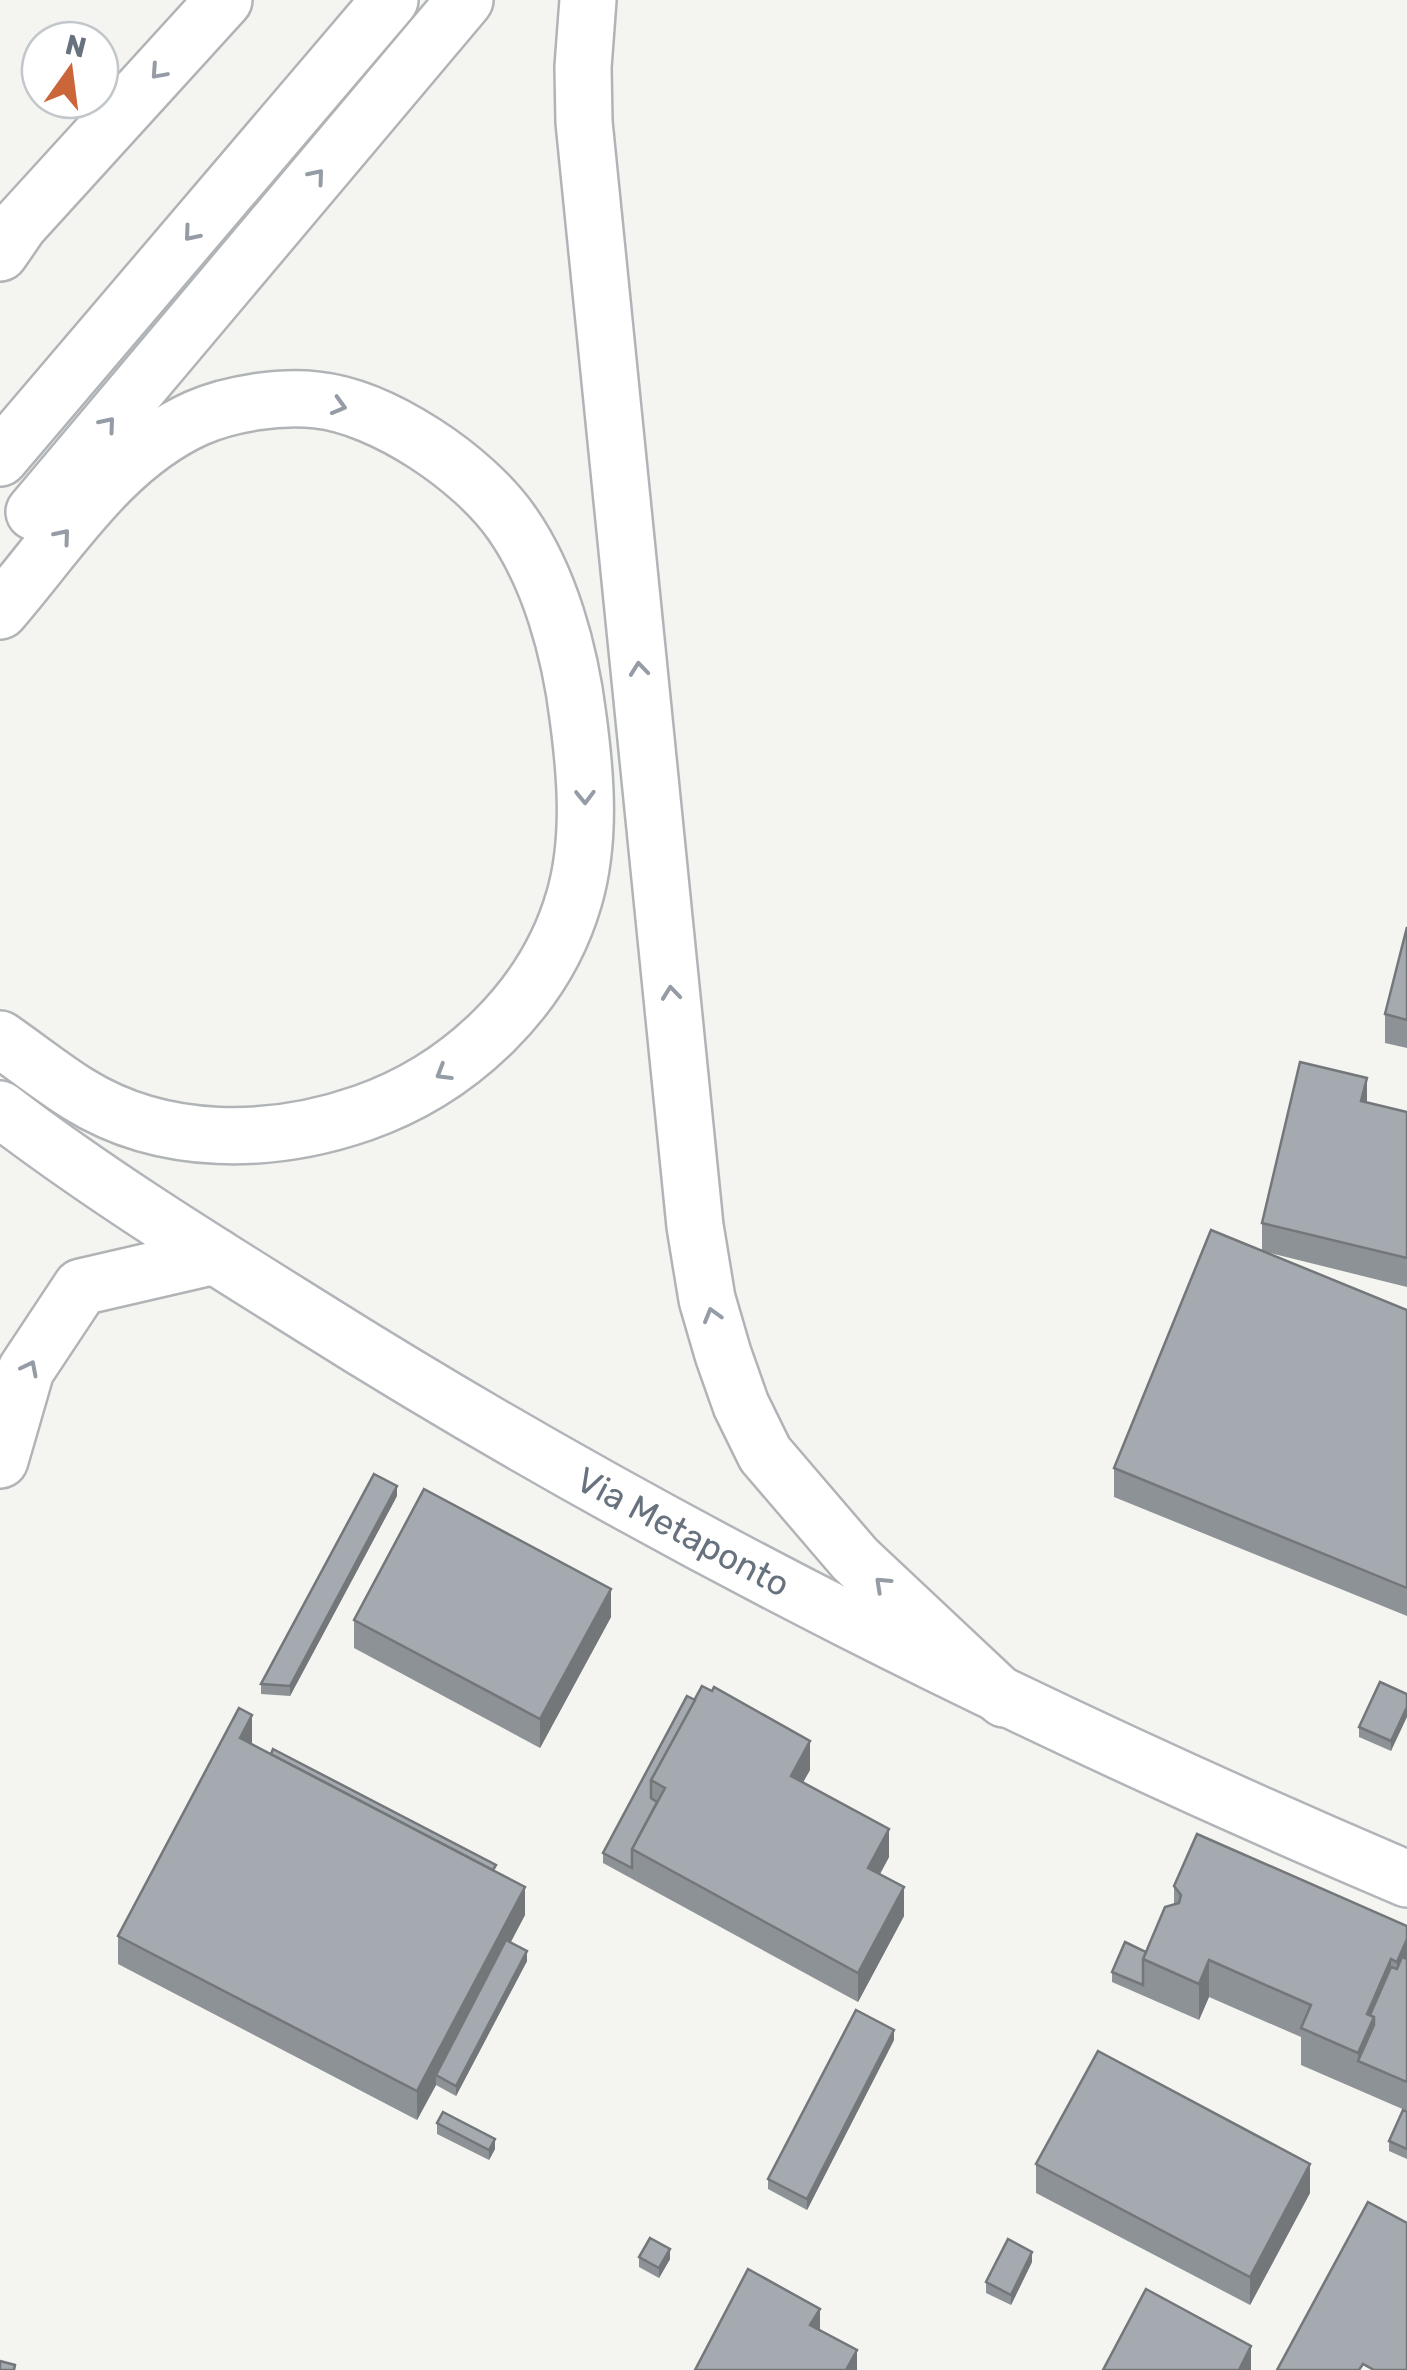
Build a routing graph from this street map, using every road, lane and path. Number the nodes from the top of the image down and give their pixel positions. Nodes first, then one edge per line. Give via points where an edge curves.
1 (224, 0) edge
2 (390, 0) edge
3 (465, 0) edge
4 (588, 0) edge
5 (0, 252) edge
6 (0, 458) edge
7 (0, 552) edge
8 (0, 611) edge
9 (0, 1039) edge
10 (0, 1109) edge
11 (215, 1256) junction
12 (0, 1460) edge
13 (1004, 1699) junction
14 (1407, 1879) edge

1 -> 5 main road
2 -> 6 main road
7 -> 3 main road
13 -> 4 main road via 855,1559 765,1454 741,1405 707,1299 584,122
8 -> 9 main road via 99,492 198,418 276,400 318,400 358,412 438,454 512,522 536,566 566,651 586,805 575,896 540,974 455,1067 374,1110 268,1136 171,1129 80,1095
10 - 11 main road, Via Metaponto
12 -> 11 main road via 26,1370 81,1287
11 - 13 main road, Via Metaponto via 622,1502
13 - 14 main road, Via Metaponto

